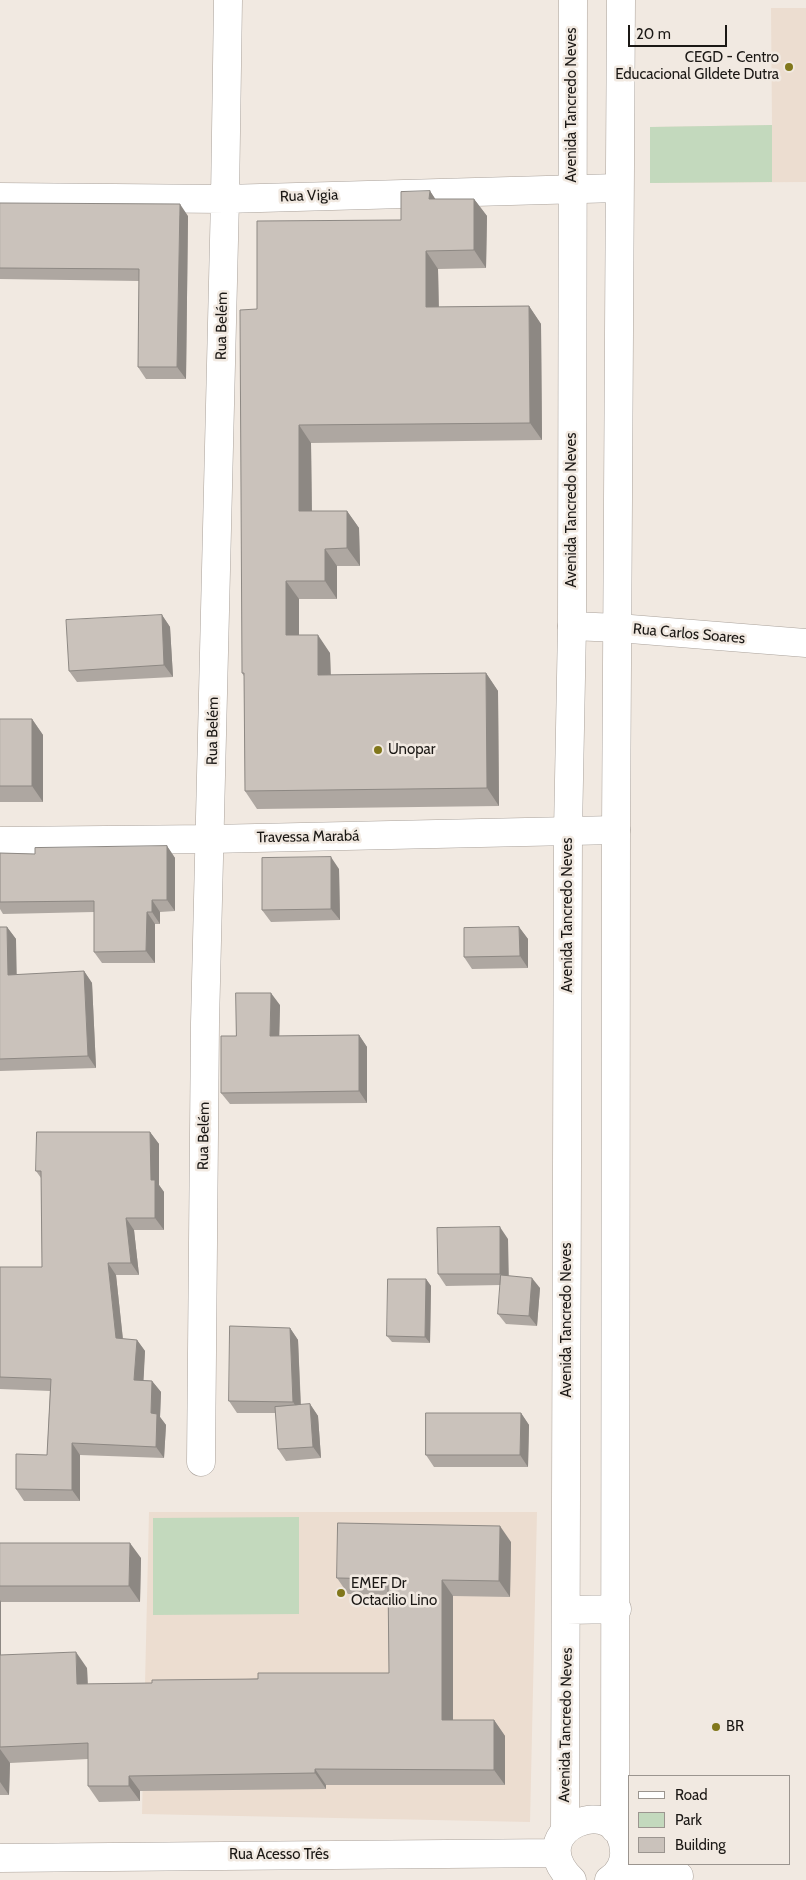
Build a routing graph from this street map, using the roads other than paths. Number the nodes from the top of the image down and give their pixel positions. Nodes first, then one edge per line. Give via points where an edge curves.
1 (228, 0) edge
2 (573, 0) edge
3 (621, 0) edge
4 (618, 188) junction
5 (572, 189) junction
6 (0, 197) edge
7 (225, 199) junction
8 (572, 626) junction
9 (618, 628) junction
10 (806, 643) edge
11 (616, 830) junction
12 (568, 831) junction
13 (211, 839) junction
14 (0, 841) edge
15 (201, 1462) dead end
16 (617, 1609) junction
17 (567, 1610) junction
18 (622, 1837) edge
19 (0, 1858) edge
20 (564, 1863) edge
21 (675, 1873) edge
22 (613, 1878) edge

1 - 7 street, Rua Belém
2 - 5 street, Avenida Tancredo Neves
3 - 4 street
4 - 5 street, Rua Vigia
4 - 9 street
5 - 7 street, Rua Vigia
5 - 8 street, Avenida Tancredo Neves
6 - 7 street, Rua Vigia
7 - 13 street, Rua Belém
8 - 9 street, Rua Carlos Soares
8 - 12 street, Avenida Tancredo Neves
9 - 10 street, Rua Carlos Soares
9 - 11 street
11 - 12 street, Travessa Marabá
11 - 16 street
12 - 13 street, Travessa Marabá
12 - 17 street, Avenida Tancredo Neves
13 - 14 street, Travessa Marabá
13 - 15 street, Rua Belém
16 - 17 street
16 - 18 street
17 - 20 street, Avenida Tancredo Neves
18 - 20 street via 595,1819 574,1823
18 - 22 street via 625,1856
19 - 20 street, Rua Acesso Três
21 - 22 street

